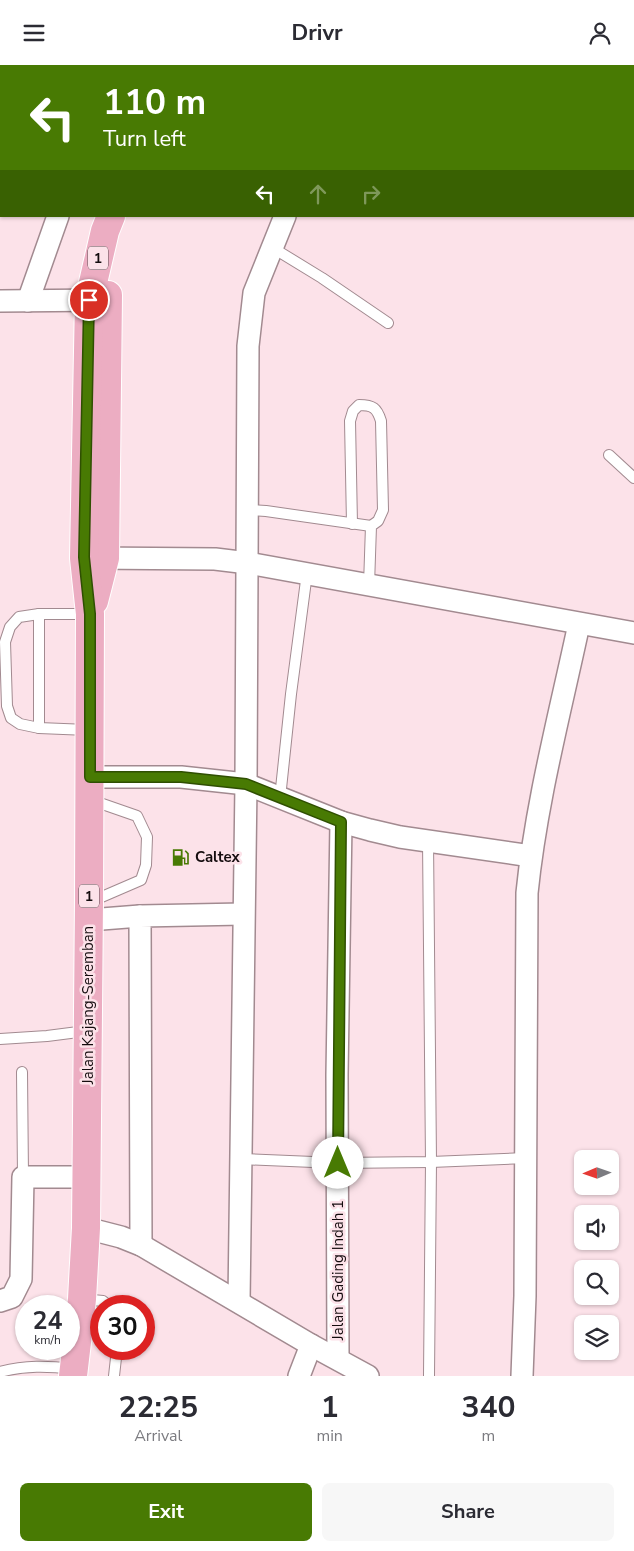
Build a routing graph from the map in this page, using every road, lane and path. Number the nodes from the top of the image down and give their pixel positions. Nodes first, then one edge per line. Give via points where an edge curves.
1 (58, 217) edge
2 (111, 217) edge
3 (131, 217) edge
4 (285, 217) edge
5 (273, 247) junction
6 (98, 300) junction
7 (0, 301) edge
8 (28, 301) junction
9 (388, 323) dead end
10 (609, 455) dead end
11 (634, 478) edge
12 (248, 509) junction
13 (352, 523) junction
14 (371, 526) junction
15 (94, 558) junction
16 (248, 563) junction
17 (307, 573) junction
18 (369, 585) junction
19 (39, 614) junction
20 (90, 614) junction
21 (580, 624) junction
22 (634, 633) edge
23 (40, 728) junction
24 (90, 730) junction
25 (246, 784) junction
26 (90, 788) junction
27 (280, 799) junction
28 (341, 822) junction
29 (428, 841) junction
30 (531, 856) junction
31 (89, 911) junction
32 (243, 914) junction
33 (140, 916) junction
34 (88, 1031) junction
35 (0, 1039) edge
36 (22, 1072) dead end
37 (526, 1158) junction
38 (241, 1159) junction
39 (431, 1162) junction
40 (338, 1163) junction
41 (23, 1177) junction
42 (87, 1177) junction
43 (86, 1228) junction
44 (141, 1245) junction
45 (82, 1299) junction
46 (90, 1300) edge
47 (0, 1301) edge
48 (239, 1301) junction
49 (311, 1345) junction
50 (338, 1359) junction
51 (116, 1360) edge
52 (74, 1372) edge
53 (0, 1373) edge
54 (114, 1376) edge
55 (299, 1376) edge
56 (368, 1376) edge
57 (429, 1376) edge
58 (522, 1376) edge

1 - 8 street
2 - 6 main road, Jalan Kajang-Seremban / 1 via 96,268
3 - 6 main road
4 - 5 street
5 - 9 lane
5 - 12 street via 254,293 248,346
6 - 8 street
6 - 15 main road, Jalan Kajang-Seremban / 1
7 - 8 street
10 - 11 lane
12 - 13 lane
12 - 16 street
13 - 14 lane
13 - 14 lane via 350,421 352,411 359,405 370,405 378,410 381,421 383,511
14 - 18 lane
15 - 16 street via 215,559
15 - 20 main road, Jalan Kajang-Seremban / 1
16 - 17 street
16 - 25 street
17 - 18 street
17 - 27 lane
18 - 21 street
19 - 20 lane
19 - 23 lane
19 - 23 lane via 20,617 10,627 5,642 6,706 20,725
20 - 24 main road, Jalan Kajang-Seremban / 1
21 - 22 street
21 - 30 street
23 - 24 lane
24 - 26 main road, Jalan Kajang-Seremban / 1
25 - 26 street via 181,777
25 - 27 street
25 - 32 street
26 - 31 main road, Jalan Kajang-Seremban / 1
26 - 31 lane via 137,816 147,837 146,865 141,880
27 - 28 street
28 - 29 street
28 - 40 street, Jalan Gading Indah 1
29 - 30 street
29 - 39 lane
30 - 37 street via 526,947
31 - 33 street
31 - 34 main road, Jalan Kajang-Seremban / 1
32 - 33 street
32 - 38 street
33 - 44 street
34 - 35 lane
34 - 42 main road, Jalan Kajang-Seremban / 1
36 - 41 lane
37 - 39 lane
37 - 58 street
38 - 40 lane
38 - 48 street
39 - 40 lane
39 - 57 lane
40 - 50 street, Jalan Gading Indah 1
41 - 42 street
41 - 47 street via 21,1279 12,1297
42 - 43 main road, Jalan Kajang-Seremban / 1
43 - 44 street
43 - 45 main road, Jalan Kajang-Seremban / 1
44 - 48 street
45 - 46 lane
45 - 52 main road, Jalan Kajang-Seremban / 1
48 - 49 street
49 - 50 street
49 - 55 street
50 - 56 street
51 - 54 lane
52 - 53 lane via 51,1366 18,1367

